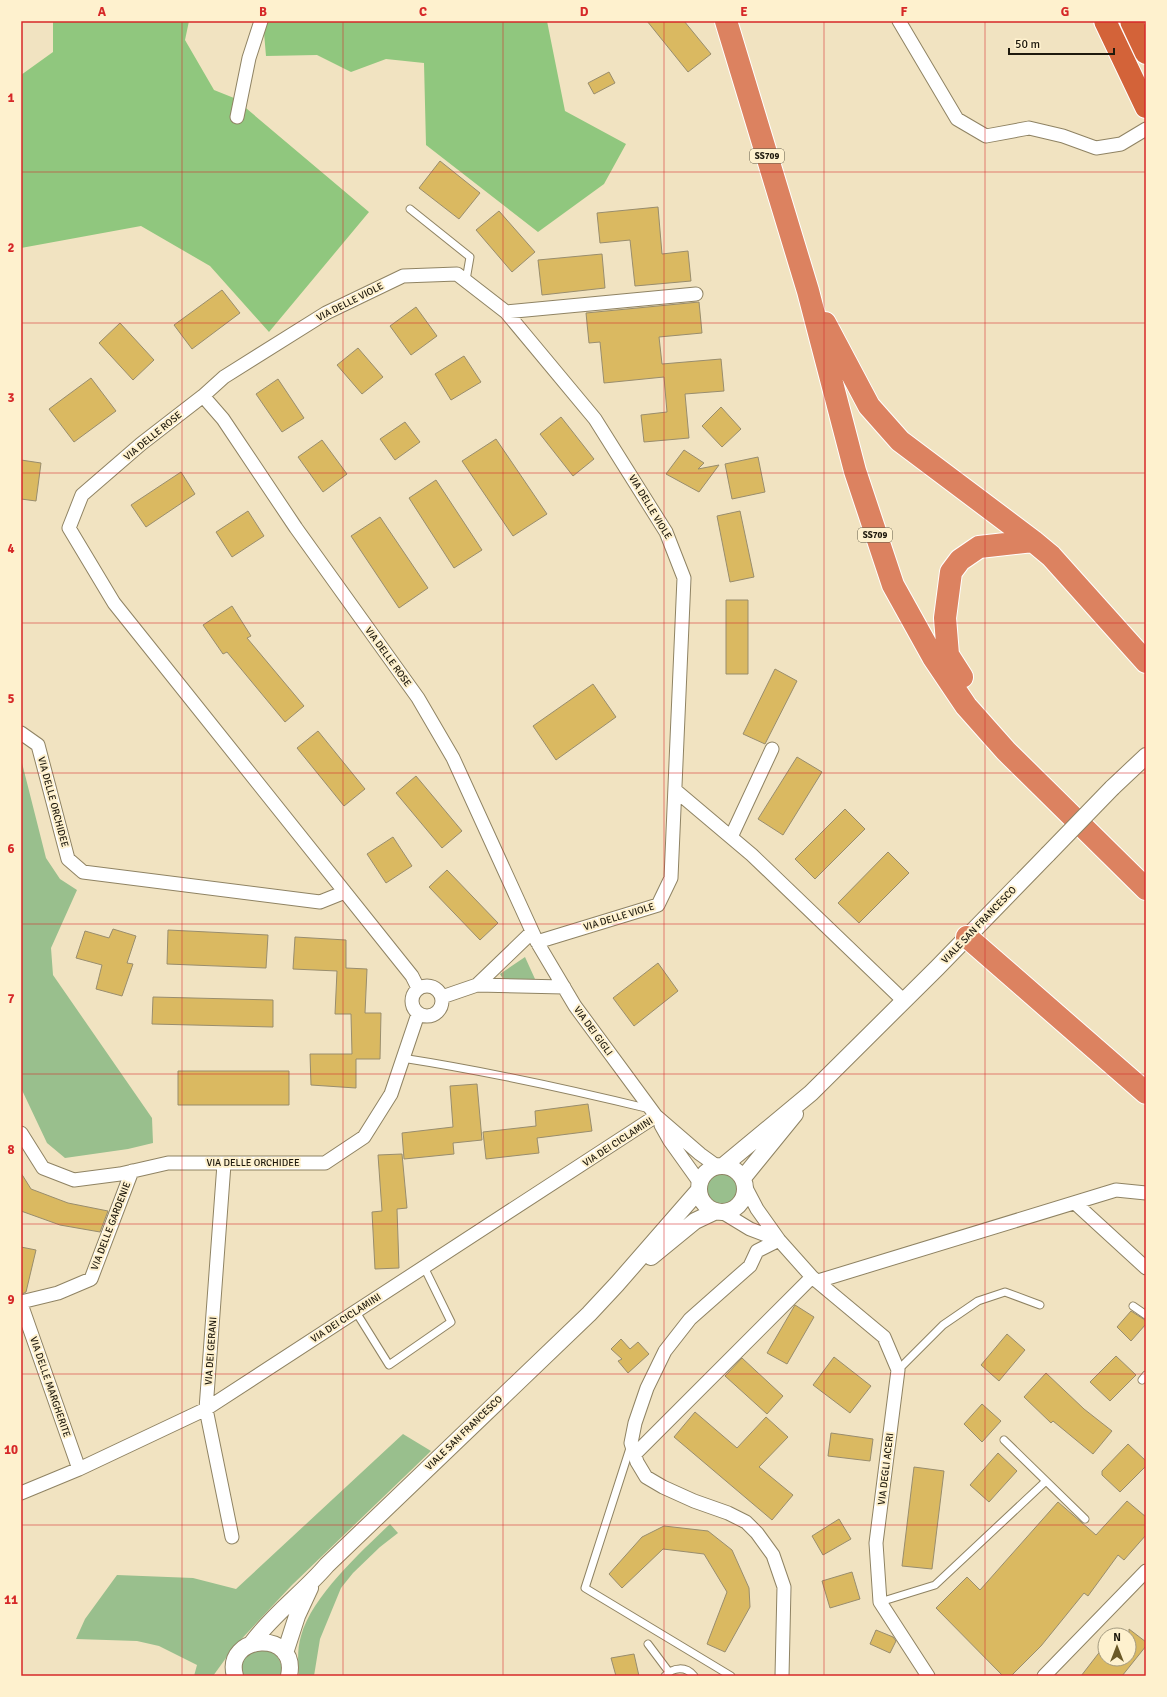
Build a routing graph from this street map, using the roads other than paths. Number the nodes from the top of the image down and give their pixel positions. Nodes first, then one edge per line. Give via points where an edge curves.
1 (260, 21) edge
2 (726, 21) edge
3 (899, 21) edge
4 (1105, 21) edge
5 (1131, 21) edge
6 (1146, 53) edge
7 (1146, 107) edge
8 (237, 117) dead end
9 (1146, 129) edge
10 (410, 209) dead end
11 (466, 280) junction
12 (808, 290) junction
13 (696, 294) dead end
14 (506, 312) junction
15 (203, 396) junction
16 (1034, 541) junction
17 (1146, 662) edge
18 (21, 733) edge
19 (772, 749) dead end
20 (1006, 751) junction
21 (1146, 756) edge
22 (674, 790) junction
23 (731, 837) junction
24 (1105, 847) junction
25 (1146, 877) edge
26 (1146, 888) edge
27 (345, 892) junction
28 (534, 937) junction
29 (967, 937) junction
30 (478, 985) junction
31 (564, 987) junction
32 (418, 988) junction
33 (442, 997) junction
34 (904, 1001) junction
35 (418, 1014) junction
36 (402, 1058) junction
37 (1121, 1070) junction
38 (1146, 1079) edge
39 (811, 1093) junction
40 (1146, 1093) edge
41 (653, 1113) junction
42 (21, 1133) edge
43 (224, 1164) junction
44 (720, 1166) junction
45 (132, 1171) junction
46 (744, 1183) junction
47 (700, 1187) junction
48 (1146, 1193) edge
49 (1075, 1203) junction
50 (719, 1212) junction
51 (779, 1240) junction
52 (424, 1267) junction
53 (1146, 1268) edge
54 (815, 1279) junction
55 (617, 1284) junction
56 (21, 1303) edge
57 (1040, 1305) dead end
58 (1132, 1306) dead end
59 (356, 1312) junction
60 (1146, 1315) edge
61 (898, 1370) junction
62 (206, 1409) junction
63 (1004, 1440) dead end
64 (633, 1449) junction
65 (79, 1469) junction
66 (1046, 1481) junction
67 (21, 1493) edge
68 (1085, 1519) dead end
69 (232, 1537) dead end
70 (1146, 1571) edge
71 (312, 1583) junction
72 (880, 1602) junction
73 (252, 1643) junction
74 (648, 1644) dead end
75 (285, 1653) junction
76 (235, 1670) edge
77 (290, 1674) edge
78 (667, 1674) edge
79 (221, 1676) edge
80 (694, 1676) edge
81 (731, 1676) edge
82 (782, 1676) edge
83 (928, 1676) edge
84 (1044, 1676) edge

1 - 8 street via 249,58
2 - 12 highway, SS709
3 - 9 street via 957,119 986,136 1030,128 1064,136 1096,148 1121,144
4 - 7 highway
5 - 6 highway
10 - 11 lane via 470,257
11 - 14 street, VIA DELLE VIOLE
11 - 15 street, VIA DELLE VIOLE via 457,274 403,276 326,313 224,377
12 - 16 highway via 869,406 879,418 900,441
12 - 20 highway, SS709 via 854,472 893,585 933,657 966,706
13 - 14 street
14 - 22 street, VIA DELLE VIOLE via 595,419 666,532 684,578
15 - 27 street, VIA DELLE ROSE via 141,444 82,495 69,528 114,603
15 - 28 street, VIA DELLE ROSE via 223,419 296,528 418,698 453,758
16 - 17 highway via 1062,568
16 - 20 highway via 978,547 960,560 951,572 944,618 948,655
18 - 27 street, VIA DELLE ORCHIDEE via 38,745 68,859 83,872 320,902
19 - 23 street
20 - 24 highway, SS709
21 - 29 street, VIALE SAN FRANCESCO, bridge
22 - 23 street
22 - 28 street, VIA DELLE VIOLE via 671,878 658,905
23 - 34 street
24 - 25 highway, SS709
24 - 26 highway
27 - 32 street, VIA DELLE ROSE via 408,971
28 - 30 street
28 - 31 street, VIA DEI GIGLI
29 - 34 street, VIALE SAN FRANCESCO
29 - 37 highway
30 - 31 street
30 - 33 street
31 - 41 street, VIA DEI GIGLI
32 - 33 street via 432,986
32 - 35 street via 411,1001
33 - 35 street via 440,1008 433,1014
34 - 39 street, VIALE SAN FRANCESCO
35 - 36 street, VIA DELLE ORCHIDEE
36 - 41 lane via 569,1089
36 - 43 street, VIA DELLE ORCHIDEE via 391,1094 364,1137 325,1163
37 - 38 highway
37 - 40 highway
39 - 44 street, VIALE SAN FRANCESCO
39 - 46 street, VIALE SAN FRANCESCO
41 - 44 street, VIA DEI GIGLI via 700,1154
41 - 47 street, VIA DEI GIGLI
41 - 52 street, VIA DEI CICLAMINI
42 - 45 street, VIA DELLE ORCHIDEE via 43,1168 74,1180
43 - 45 street, VIA DELLE ORCHIDEE via 168,1163
43 - 62 street, VIA DEI GERANI
44 - 46 street via 734,1169
44 - 47 street via 707,1172
45 - 56 street, VIA DELLE GARDENIE via 91,1279 58,1293
46 - 50 street via 742,1201 738,1207
46 - 51 street via 757,1208
47 - 50 street via 704,1203
47 - 55 street, VIALE SAN FRANCESCO
48 - 49 street via 1116,1190
49 - 53 street
49 - 54 street
50 - 51 street via 750,1229
50 - 55 street, VIALE SAN FRANCESCO via 695,1221
51 - 54 street
51 - 64 street via 757,1251 750,1266 690,1319 665,1351 647,1388 635,1423
52 - 59 street, VIA DEI CICLAMINI
52 - 59 lane via 451,1322 389,1365
54 - 61 street via 884,1337
54 - 64 street
55 - 71 street, VIALE SAN FRANCESCO
56 - 65 street, VIA DELLE MARGHERITE
57 - 61 lane via 1005,1292 978,1301 943,1325
58 - 60 lane
59 - 62 street, VIA DEI CICLAMINI
61 - 72 street, VIA DEGLI ACERI via 876,1543
62 - 65 street, VIA DEI CICLAMINI
62 - 69 street, VIA DEI GERANI
63 - 66 lane
64 - 81 lane via 585,1588
64 - 82 street via 646,1477 681,1496 746,1522 773,1555 784,1587
65 - 67 street, VIA DEI CICLAMINI
66 - 68 lane
66 - 72 lane via 935,1585
70 - 84 street
71 - 73 street, VIALE SAN FRANCESCO via 266,1625
71 - 75 street, VIALE SAN FRANCESCO via 297,1616
72 - 83 street, VIA DEGLI ACERI
73 - 75 street via 270,1642 279,1646
73 - 76 street, VIALE SAN FRANCESCO via 238,1655
74 - 78 lane
75 - 77 street
76 - 79 street, VIALE SAN FRANCESCO
78 - 80 lane via 680,1668

